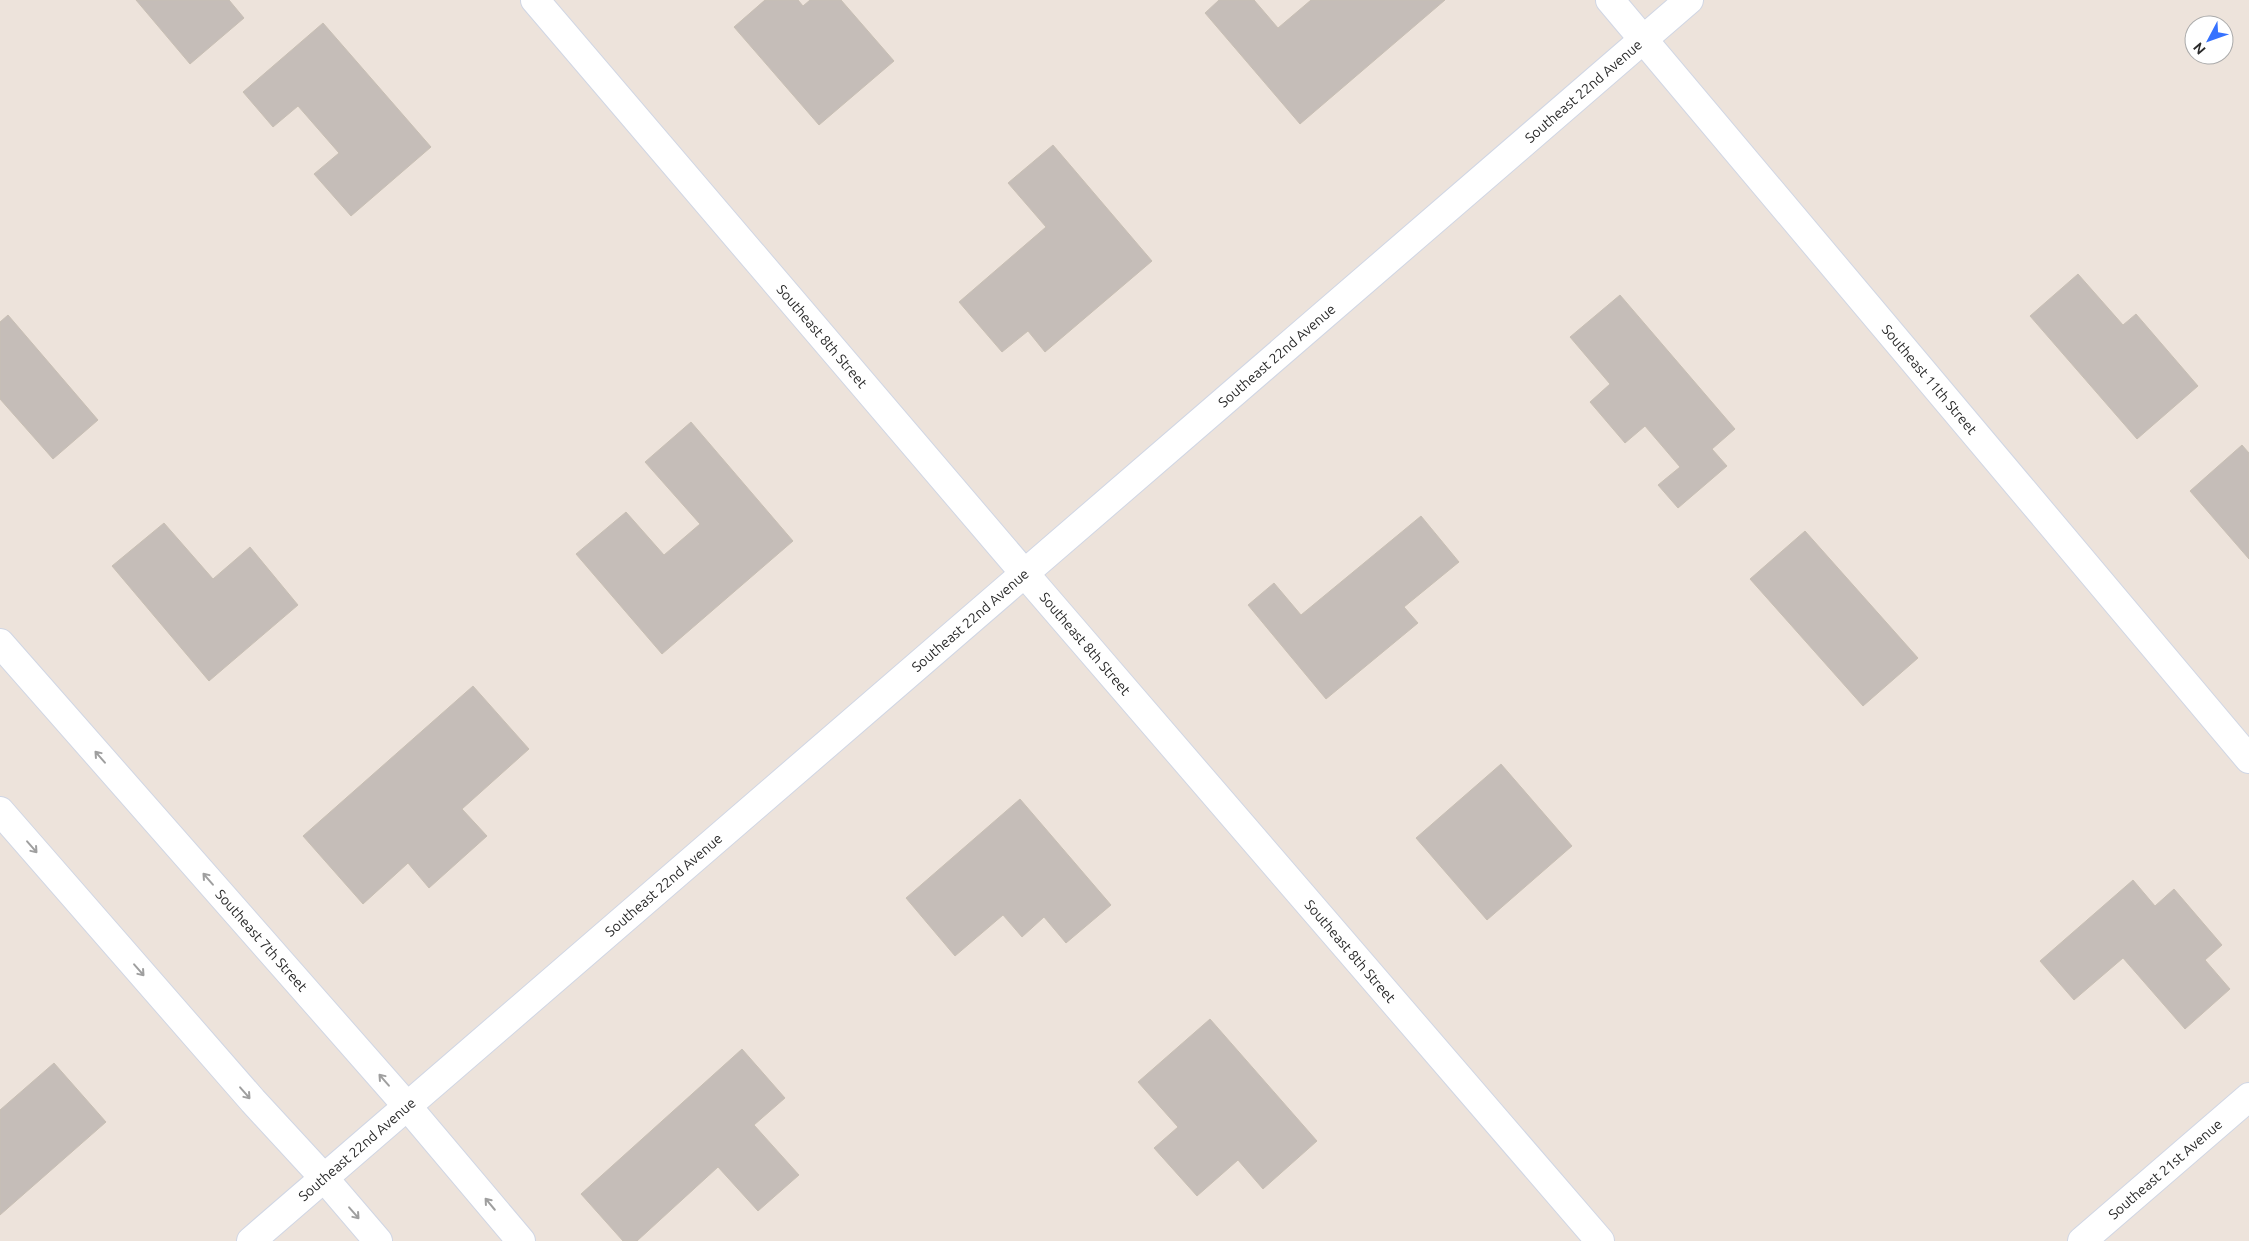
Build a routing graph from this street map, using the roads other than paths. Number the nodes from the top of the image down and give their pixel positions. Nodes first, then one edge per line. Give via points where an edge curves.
1 (535, 0) edge
2 (1610, 0) edge
3 (1688, 0) edge
4 (1643, 39) junction
5 (1025, 574) junction
6 (0, 643) edge
7 (2249, 759) edge
8 (0, 811) edge
9 (2249, 1097) edge
10 (407, 1106) junction
11 (324, 1178) junction
12 (251, 1241) edge
13 (378, 1241) edge
14 (522, 1241) edge
15 (1600, 1241) edge
16 (2082, 1241) edge

1 - 5 street, Southeast 8th Street
2 - 4 street, Southeast 11th Street
3 - 4 street, Southeast 22nd Avenue
4 - 5 street, Southeast 22nd Avenue
4 - 7 street, Southeast 11th Street
5 - 10 street, Southeast 22nd Avenue
5 - 15 street, Southeast 8th Street
10 -> 6 street, Southeast 7th Street
8 -> 11 street
9 - 16 street, Southeast 21st Avenue
10 - 11 street, Southeast 22nd Avenue
14 -> 10 street, Southeast 7th Street
11 - 12 street, Southeast 22nd Avenue
11 -> 13 street

